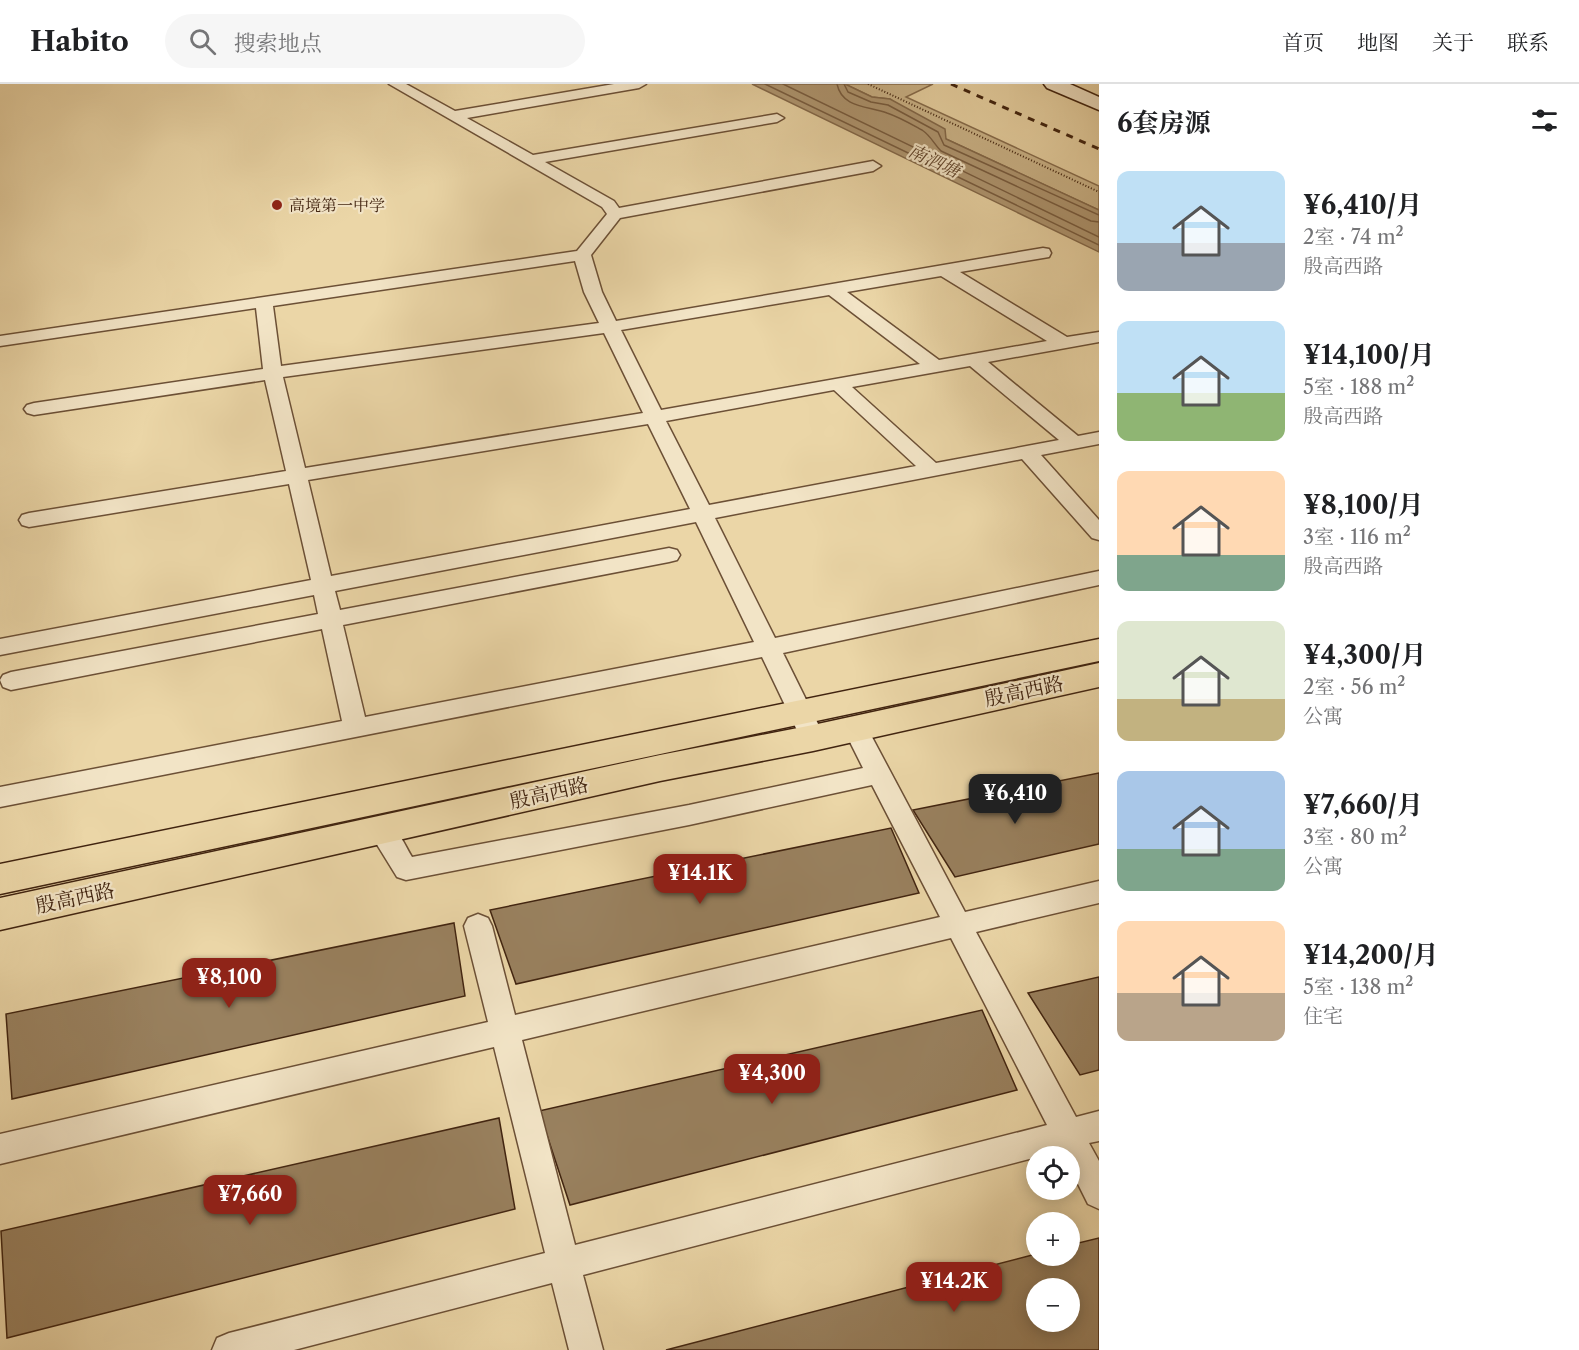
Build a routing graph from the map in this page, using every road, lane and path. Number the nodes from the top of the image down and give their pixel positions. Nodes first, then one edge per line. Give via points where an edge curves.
1 (396, 84) edge
2 (639, 84) edge
3 (868, 84) edge
4 (1054, 84) edge
5 (1099, 104) edge
6 (452, 116) junction
7 (777, 118) dead end
8 (531, 160) junction
9 (873, 166) dead end
10 (1099, 192) edge
11 (615, 214) junction
12 (1043, 253) dead end
13 (582, 255) junction
14 (944, 270) junction
15 (832, 289) junction
16 (264, 302) junction
17 (610, 327) junction
18 (1098, 338) edge
19 (0, 341) edge
20 (1063, 343) junction
21 (973, 359) junction
22 (935, 366) junction
23 (273, 373) junction
24 (838, 384) junction
25 (34, 409) dead end
26 (654, 417) junction
27 (1099, 438) edge
28 (1075, 443) junction
29 (1027, 452) junction
30 (932, 470) junction
31 (296, 478) junction
32 (702, 514) junction
33 (29, 520) dead end
34 (1099, 533) edge
35 (669, 555) dead end
36 (1099, 578) edge
37 (322, 587) junction
38 (330, 620) junction
39 (0, 647) edge
40 (767, 648) junction
41 (1099, 650) edge
42 (1099, 675) edge
43 (11, 681) dead end
44 (806, 724) junction
45 (356, 728) junction
46 (855, 728) junction
47 (880, 774) junction
48 (0, 796) edge
49 (381, 830) junction
50 (0, 879) edge
51 (1099, 892) edge
52 (0, 914) edge
53 (959, 925) junction
54 (478, 926) dead end
55 (506, 1031) junction
56 (1099, 1126) edge
57 (1068, 1134) junction
58 (0, 1149) edge
59 (1099, 1193) edge
60 (564, 1264) junction
61 (229, 1350) edge
62 (586, 1350) edge

1 - 6 lane
2 - 6 lane
3 - 10 path
4 - 5 street
6 - 8 lane
7 - 8 lane
8 - 11 lane via 608,204
9 - 11 lane
11 - 13 lane
12 - 14 lane
13 - 16 lane
13 - 17 lane via 593,292
14 - 15 lane
14 - 20 lane
15 - 17 lane
15 - 22 lane
16 - 19 lane
16 - 23 lane
17 - 23 lane
17 - 26 lane
18 - 20 lane
20 - 21 lane
21 - 22 lane
21 - 28 lane
22 - 24 lane
23 - 25 lane
23 - 31 lane
24 - 26 lane
24 - 30 lane
26 - 31 lane
26 - 32 lane
27 - 28 lane
28 - 29 lane
29 - 30 lane
29 - 34 lane
30 - 32 lane
31 - 33 lane
31 - 37 lane
32 - 37 lane
32 - 40 lane
35 - 38 lane
36 - 40 lane
37 - 38 lane
37 - 39 lane
38 - 43 lane
38 - 45 lane
40 - 44 lane
40 - 45 lane
41 - 44 main road, 殷高西路
42 - 46 main road, 殷高西路
44 - 46 main road, 殷高西路
44 - 49 main road, 殷高西路 via 660,768
44 - 50 main road, 殷高西路 via 377,802
45 - 48 lane
46 - 47 lane
47 - 49 lane via 406,869
47 - 53 lane
49 - 52 main road, 殷高西路
51 - 53 lane
53 - 55 lane
53 - 57 lane
54 - 55 lane
55 - 58 lane
55 - 60 lane
56 - 57 lane
57 - 59 lane
57 - 60 lane
60 - 61 lane
60 - 62 lane

